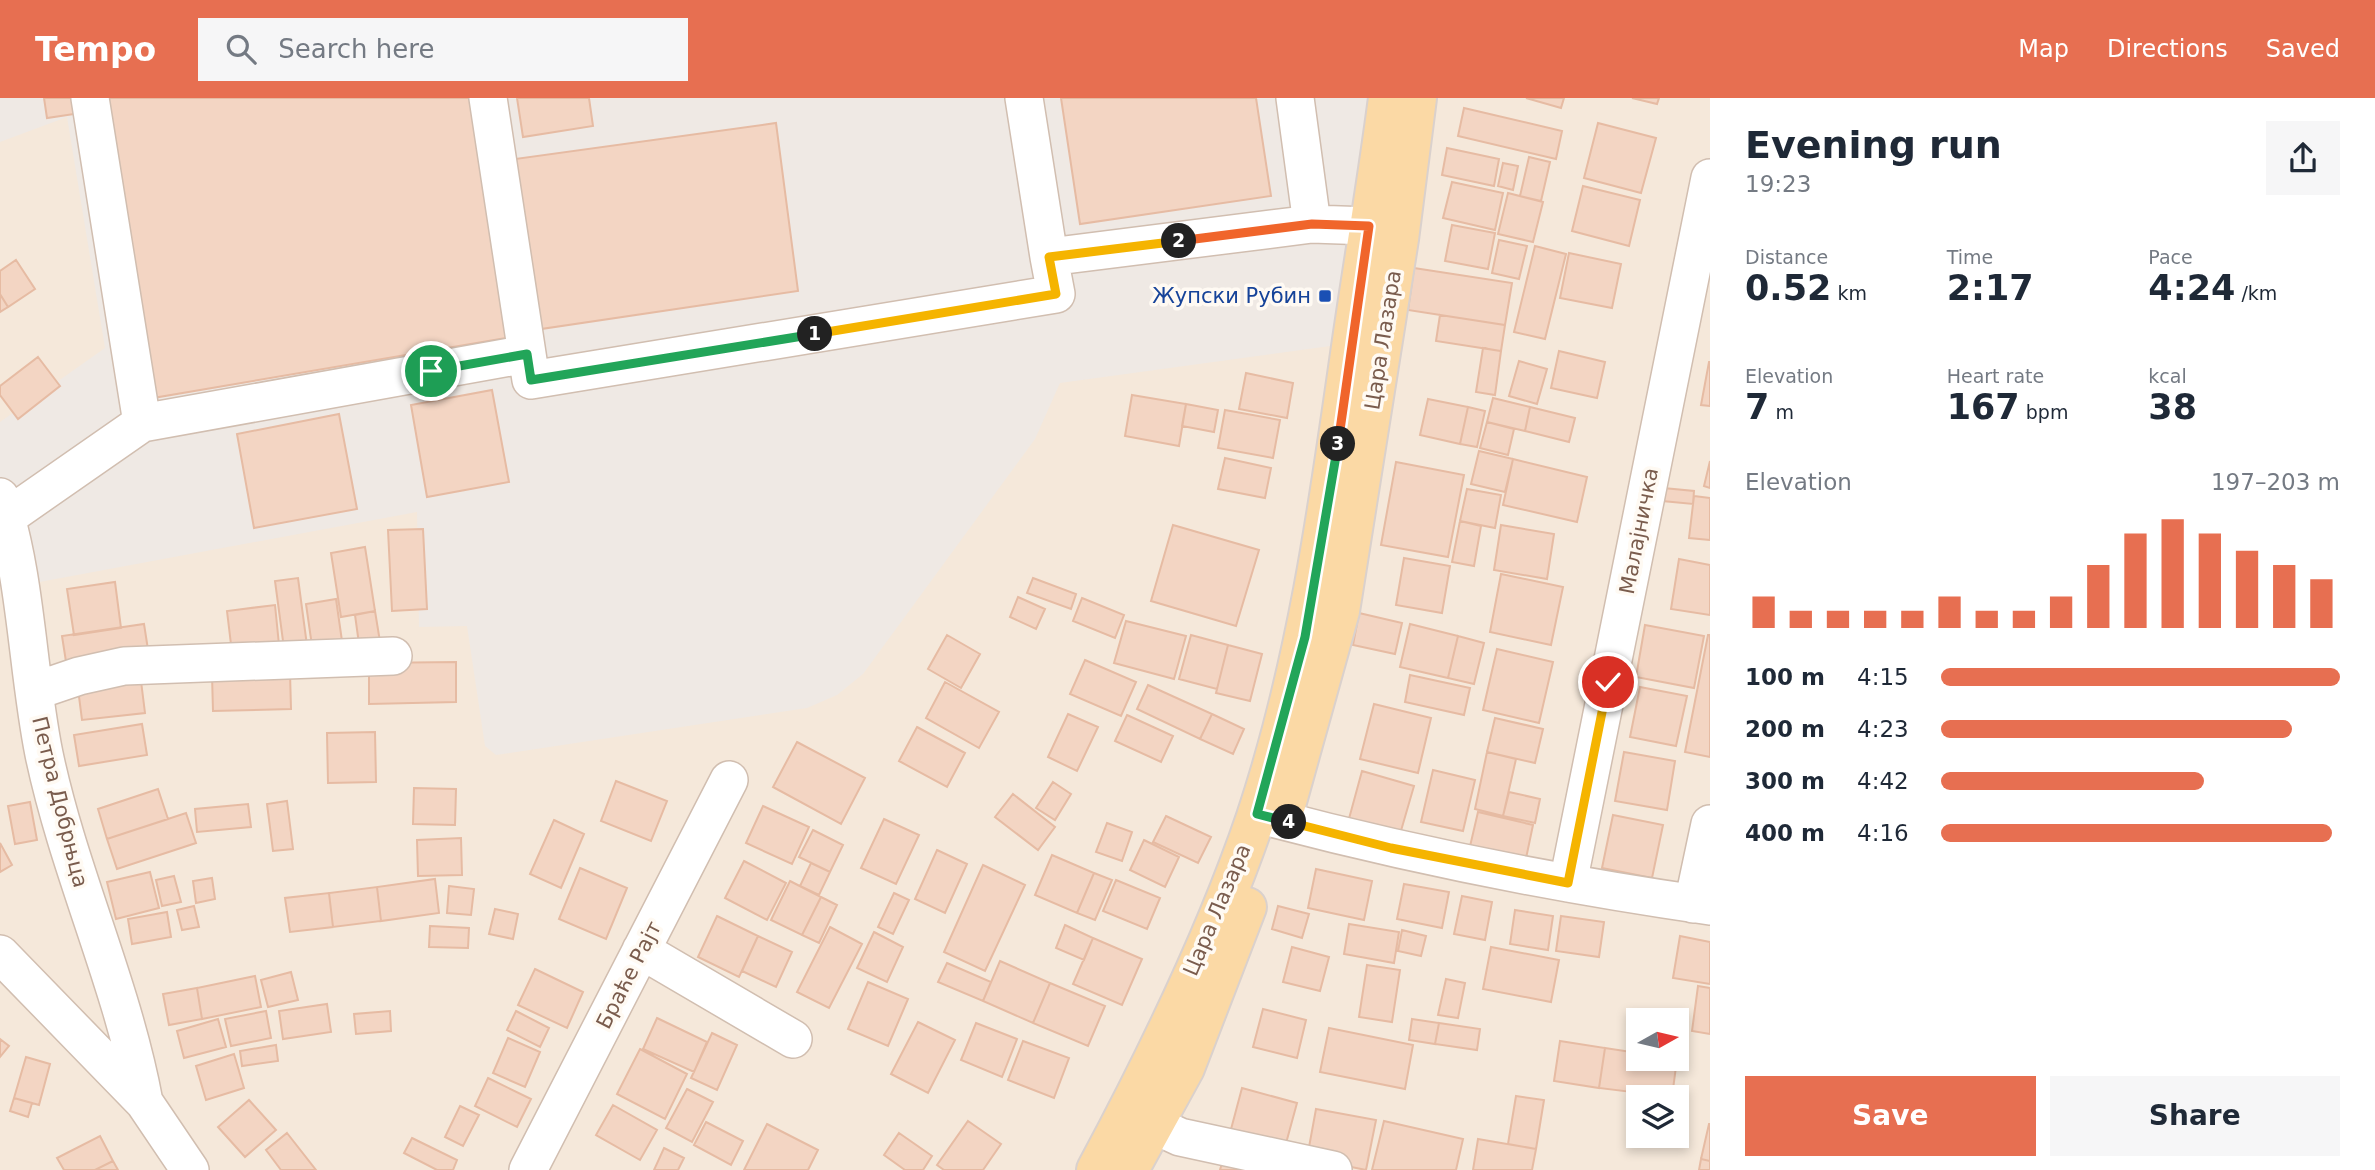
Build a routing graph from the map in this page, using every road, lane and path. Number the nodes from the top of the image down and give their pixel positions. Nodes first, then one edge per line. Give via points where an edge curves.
1 (89, 98) edge
2 (488, 98) edge
3 (1024, 98) edge
4 (1295, 98) edge
5 (1388, 98) edge
6 (1417, 98) edge
7 (1710, 178) edge
8 (1312, 224) junction
9 (1384, 232) junction
10 (1049, 257) junction
11 (527, 354) junction
12 (142, 423) junction
13 (3, 507) edge
14 (393, 656) dead end
15 (35, 691) junction
16 (729, 780) dead end
17 (1269, 817) junction
18 (1710, 824) edge
19 (1568, 883) junction
20 (1702, 905) edge
21 (641, 950) junction
22 (0, 954) edge
23 (793, 1039) dead end
24 (144, 1102) junction
25 (1154, 1125) junction
26 (190, 1170) edge
27 (528, 1170) edge
28 (1096, 1170) edge
29 (1129, 1170) edge
30 (1333, 1170) edge

1 - 12 street
2 - 11 street
3 - 10 street
4 - 8 street
5 - 9 main road, Цара Лазара
6 - 9 main road, Цара Лазара
7 - 19 street, Малајничка
8 - 9 street
8 - 10 street
9 - 17 main road, Цара Лазара via 1340,611
10 - 11 street via 1056,294 531,380
11 - 12 street
12 - 13 street
13 - 15 street, Петра Добрњца
14 - 15 street via 124,666
15 - 24 street, Петра Добрњца via 44,754 78,883 134,1048
16 - 21 street, Браће Рајт
17 - 19 street via 1391,848
17 - 25 main road, Цара Лазара via 1185,1068
17 - 28 main road, Цара Лазара via 1233,881 1134,1100
18 - 20 street
19 - 20 street
21 - 23 street
21 - 27 street, Браће Рајт
22 - 24 street
24 - 26 street
25 - 29 main road, Цара Лазара
25 - 30 street via 1180,1137

